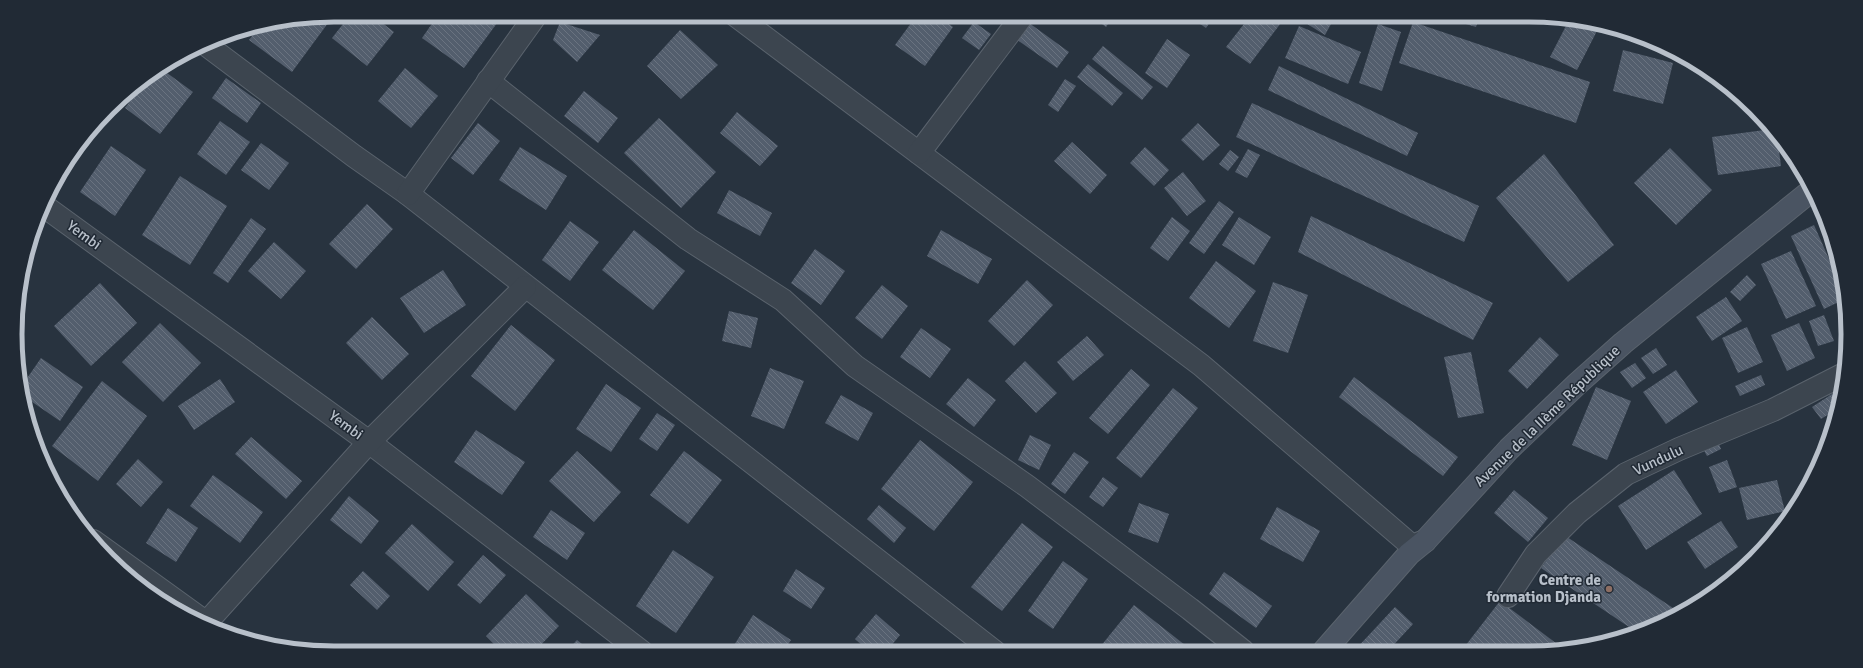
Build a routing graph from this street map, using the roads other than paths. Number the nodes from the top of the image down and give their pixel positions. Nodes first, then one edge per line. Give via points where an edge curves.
1 (530, 22) edge
2 (744, 22) edge
3 (1018, 22) edge
4 (210, 48) edge
5 (488, 81) junction
6 (919, 153) junction
7 (408, 194) junction
8 (1808, 194) edge
9 (48, 209) edge
10 (525, 287) junction
11 (1838, 377) edge
12 (369, 442) junction
13 (1425, 541) junction
14 (117, 559) edge
15 (1508, 596) dead end
16 (177, 603) edge
17 (209, 620) edge
18 (634, 646) edge
19 (987, 646) edge
20 (1237, 646) edge
21 (1328, 646) edge

1 - 5 street
2 - 6 street
3 - 6 street
4 - 7 street
5 - 7 street
5 - 20 street via 688,239 783,300 856,366 1027,486
6 - 13 street via 1201,365 1412,546
7 - 10 street
8 - 13 street, Avenue de la IIème République via 1623,343 1577,384 1509,449
9 - 12 street, Yembi
10 - 12 street
10 - 19 street
11 - 15 street, Vundulu via 1773,410 1626,474 1577,513 1536,554
12 - 17 street
12 - 18 street, Yembi
13 - 21 street, Avenue de la IIème République via 1409,554
14 - 16 street

